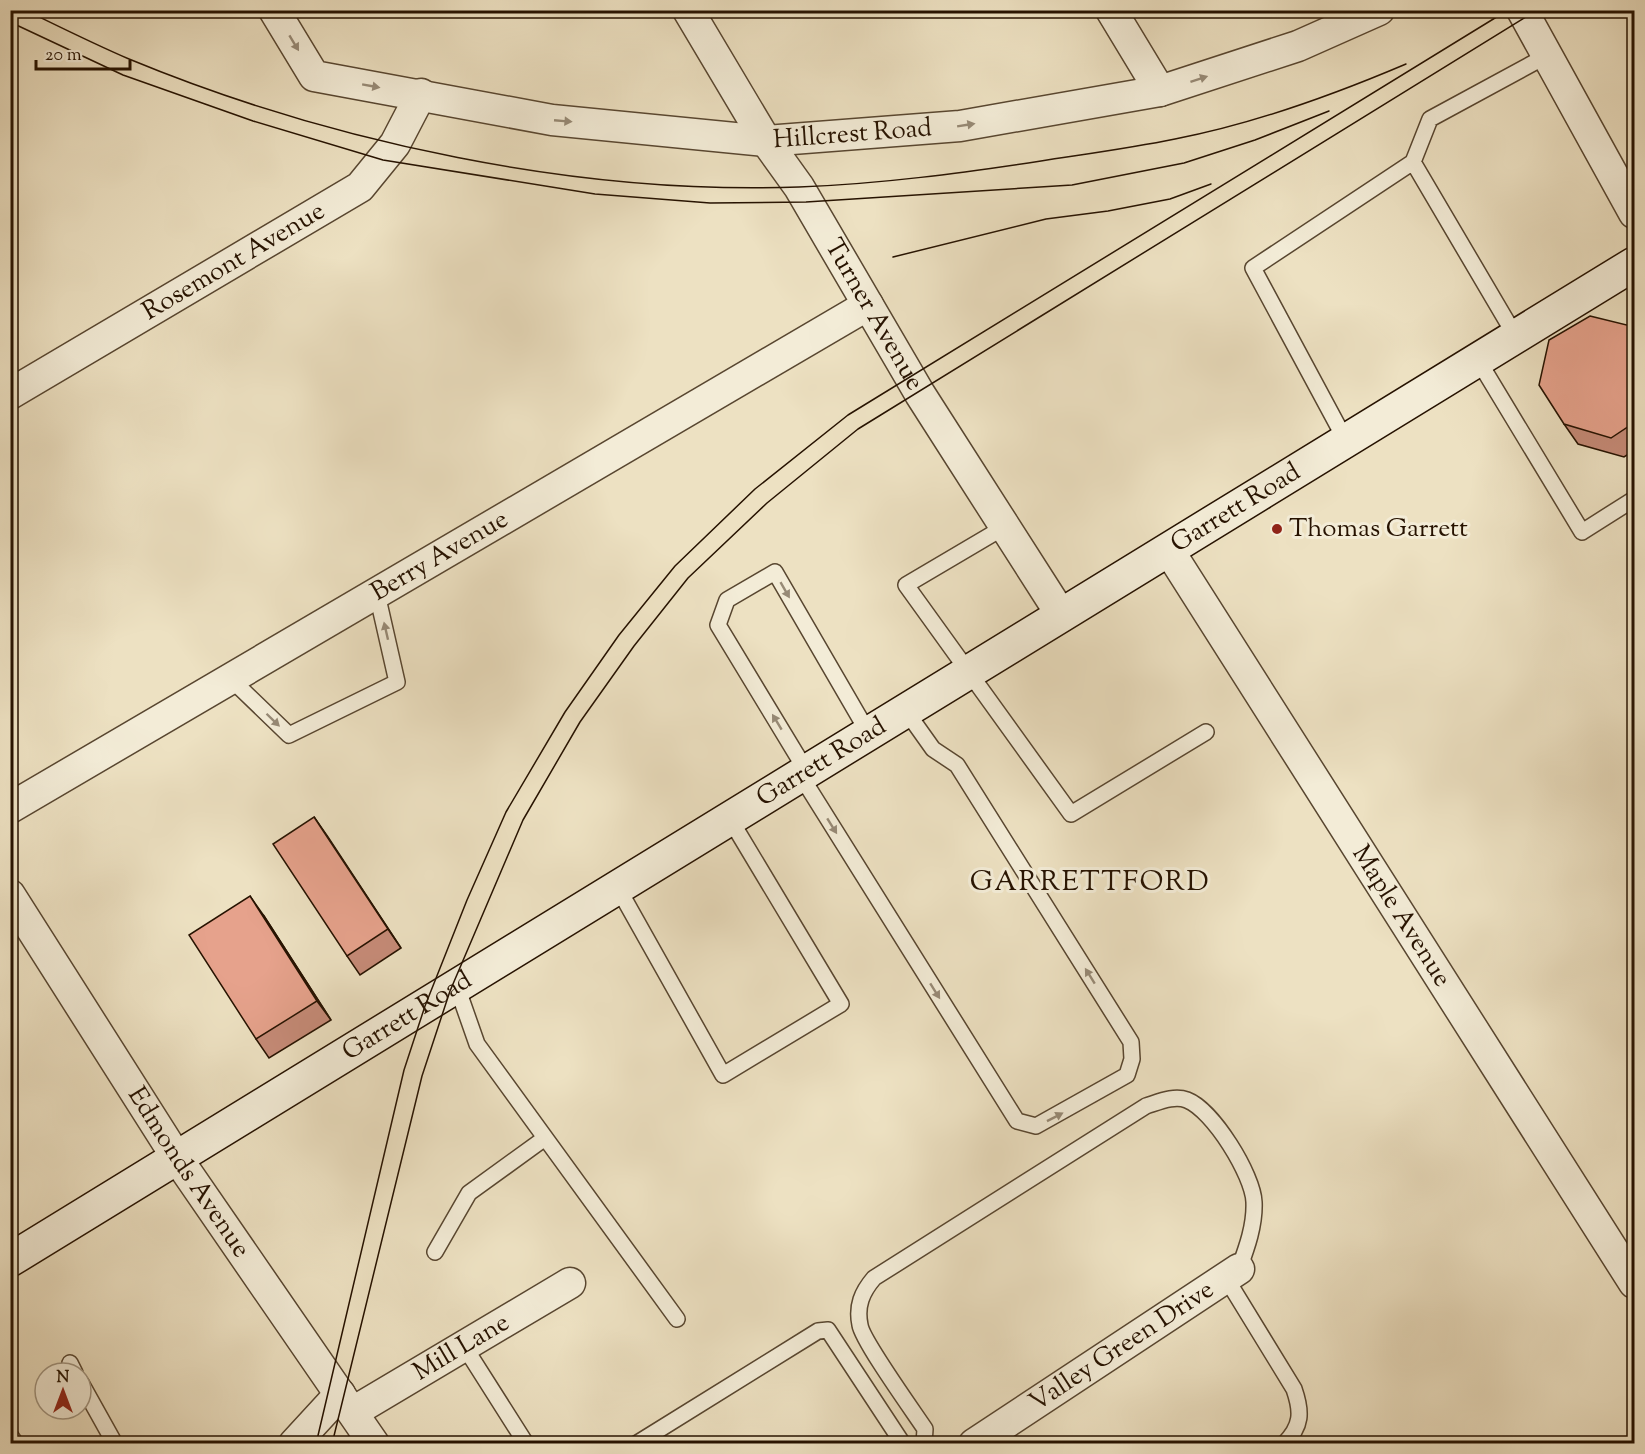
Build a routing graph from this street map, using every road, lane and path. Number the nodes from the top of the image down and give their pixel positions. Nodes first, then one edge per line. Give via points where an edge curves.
1 (274, 10) edge
2 (688, 10) edge
3 (1111, 10) edge
4 (1379, 10) edge
5 (1522, 10) edge
6 (1548, 55) junction
7 (1160, 92) junction
8 (421, 94) junction
9 (766, 141) junction
10 (1413, 162) junction
11 (1635, 213) edge
12 (1635, 264) edge
13 (868, 305) junction
14 (1516, 337) junction
15 (1478, 360) junction
16 (10, 394) edge
17 (1347, 441) junction
18 (1635, 499) edge
19 (1006, 526) junction
20 (1168, 549) junction
21 (377, 594) junction
22 (1062, 616) junction
23 (968, 672) junction
24 (231, 679) junction
25 (906, 711) junction
26 (1206, 732) dead end
27 (869, 734) junction
28 (804, 774) junction
29 (10, 808) edge
30 (730, 819) junction
31 (618, 888) junction
32 (10, 895) edge
33 (457, 987) junction
34 (545, 1138) junction
35 (177, 1158) junction
36 (435, 1252) dead end
37 (10, 1260) edge
38 (1233, 1274) junction
39 (570, 1283) dead end
40 (1635, 1283) edge
41 (677, 1319) dead end
42 (464, 1346) junction
43 (347, 1403) junction
44 (93, 1404) edge
45 (10, 1435) edge
46 (525, 1442) edge
47 (16, 1443) edge
48 (115, 1443) edge
49 (294, 1443) edge
50 (374, 1443) edge
51 (636, 1443) edge
52 (903, 1443) edge
53 (924, 1443) edge
54 (974, 1443) edge
55 (1284, 1443) edge

1 -> 8 street, Hillcrest Road via 314,76
2 - 9 street, Turner Avenue
3 - 7 street
7 -> 4 street, Hillcrest Road via 1298,46
5 - 6 street
6 - 10 lane via 1430,119
6 - 11 street
9 -> 7 street, Hillcrest Road via 960,126
8 -> 9 street, Hillcrest Road via 552,120
8 - 16 street, Rosemont Avenue via 395,144 360,187
9 - 13 street, Turner Avenue via 799,187
10 - 14 lane
10 - 17 lane via 1253,268
12 - 14 main road, Garrett Road
13 - 19 street, Turner Avenue
13 - 21 street, Berry Avenue
14 - 15 main road, Garrett Road
15 - 17 main road, Garrett Road
15 - 18 lane via 1582,532
17 - 20 main road, Garrett Road
19 - 22 street, Turner Avenue
19 - 23 lane via 906,585
20 - 22 main road, Garrett Road
20 - 40 street, Maple Avenue
21 - 24 street, Berry Avenue
24 -> 21 lane via 289,735 397,682
22 - 23 main road, Garrett Road
23 - 25 main road, Garrett Road
23 - 26 lane via 1071,814
24 - 29 street, Berry Avenue
25 - 27 main road, Garrett Road
28 -> 25 lane via 1017,1121 1036,1126 1127,1075 1132,1059 1131,1042 957,765 933,749
27 - 28 main road, Garrett Road
28 -> 27 lane via 718,625 727,600 775,572
28 - 30 main road, Garrett Road
30 - 31 main road, Garrett Road
30 - 31 lane via 841,1004 723,1075
31 - 33 main road, Garrett Road
32 - 35 street, Edmonds Avenue
33 - 34 lane via 477,1044
33 - 35 main road, Garrett Road
34 - 36 lane via 469,1193
34 - 41 lane
35 - 37 main road, Garrett Road
35 - 43 street, Edmonds Avenue
38 - 53 lane via 1251,1233 1254,1201 1250,1182 1216,1125 1201,1108 1185,1099 1146,1106 874,1278 864,1290 859,1307 860,1328 925,1429
38 - 54 street, Valley Green Drive
38 - 55 lane via 1301,1407 1300,1421
39 - 42 street, Mill Lane
42 - 43 street, Mill Lane
42 - 46 lane
43 - 49 street, Mill Lane
43 - 50 street, Edmonds Avenue
44 - 48 lane
45 - 47 lane
51 - 52 lane via 818,1331 828,1330

